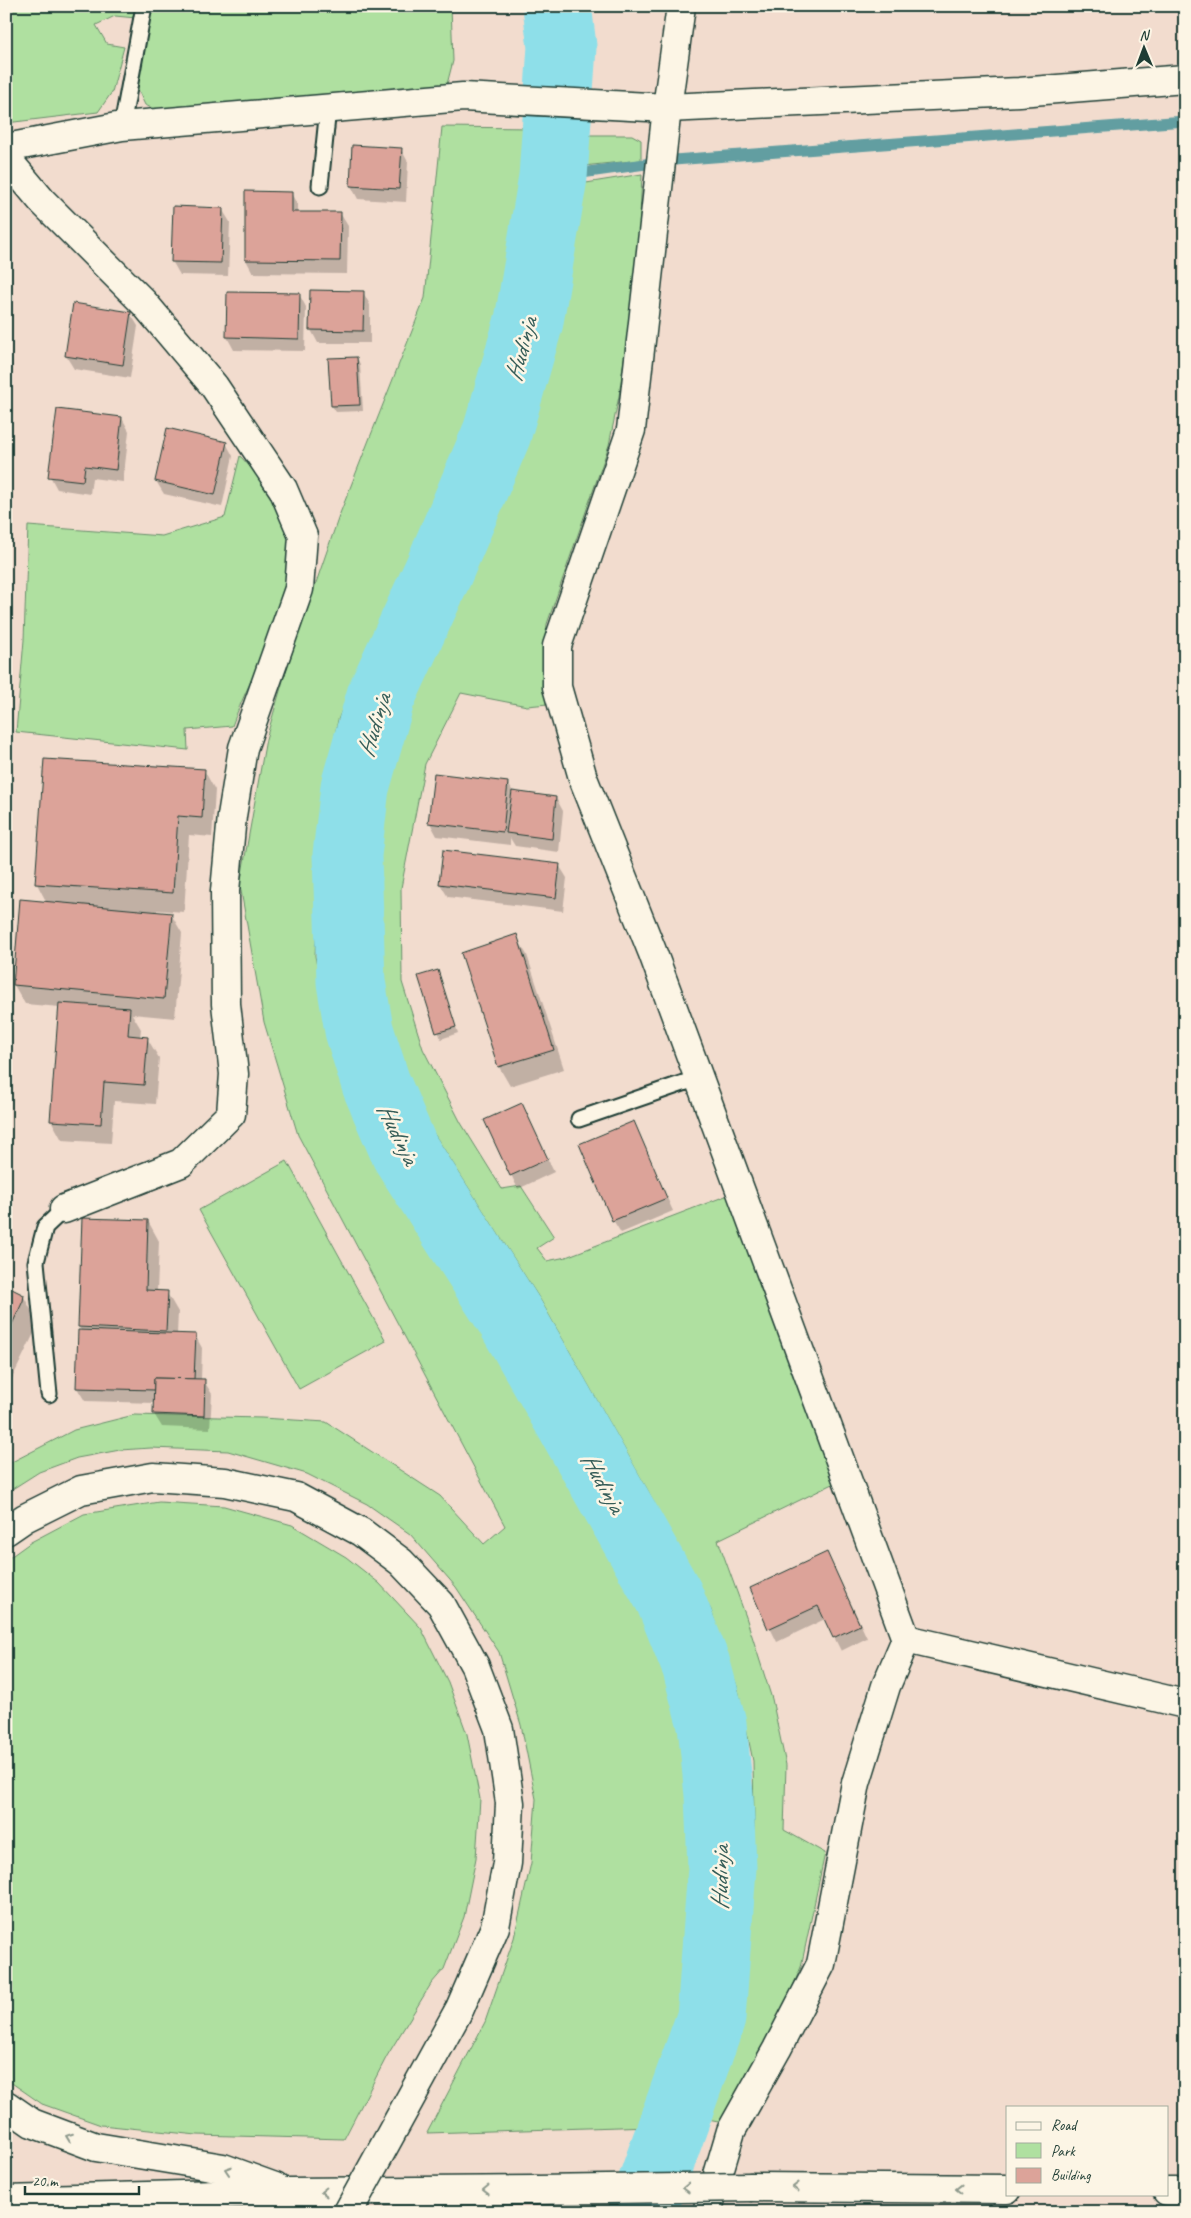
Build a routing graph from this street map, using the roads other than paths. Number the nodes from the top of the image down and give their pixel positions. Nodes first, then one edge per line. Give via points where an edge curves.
1 (144, 6) edge
2 (681, 6) edge
3 (1185, 79) edge
4 (328, 108) junction
5 (667, 108) junction
6 (122, 126) junction
7 (6, 148) edge
8 (6, 158) edge
9 (320, 186) dead end
10 (698, 1078) junction
11 (579, 1119) dead end
12 (64, 1209) joint
13 (49, 1394) dead end
14 (6, 1531) edge
15 (906, 1639) junction
16 (1185, 1704) edge
17 (6, 2105) edge
18 (1006, 2190) edge
19 (1168, 2191) edge
20 (1185, 2191) edge
21 (290, 2192) junction
22 (6, 2200) edge
23 (348, 2212) edge
24 (707, 2212) edge

1 - 6 lane
2 - 5 main road
3 - 5 main road via 1019,92
4 - 5 main road via 463,97
4 - 6 main road
4 - 9 lane
5 - 10 main road via 631,430 557,646 557,688 583,778 652,951
6 - 7 main road
8 - 12 main road via 42,201 144,303 214,386 283,489 303,536 299,589 243,748 232,816 225,891 226,1004 234,1074 231,1114 181,1163
10 - 11 lane
10 - 15 main road
12 - 13 lane via 45,1227 36,1262
14 - 23 main road, bridge via 81,1490 153,1477 225,1482 296,1498 361,1532 408,1569 441,1604 476,1666 499,1729 510,1803 507,1863 495,1927 460,2008
15 - 16 main road
15 - 24 main road via 886,1686 856,1783 821,1964 731,2131
21 -> 17 main road via 223,2168 96,2147 32,2123
18 -> 21 main road, bridge via 752,2187
19 - 20 main road
21 - 22 main road

